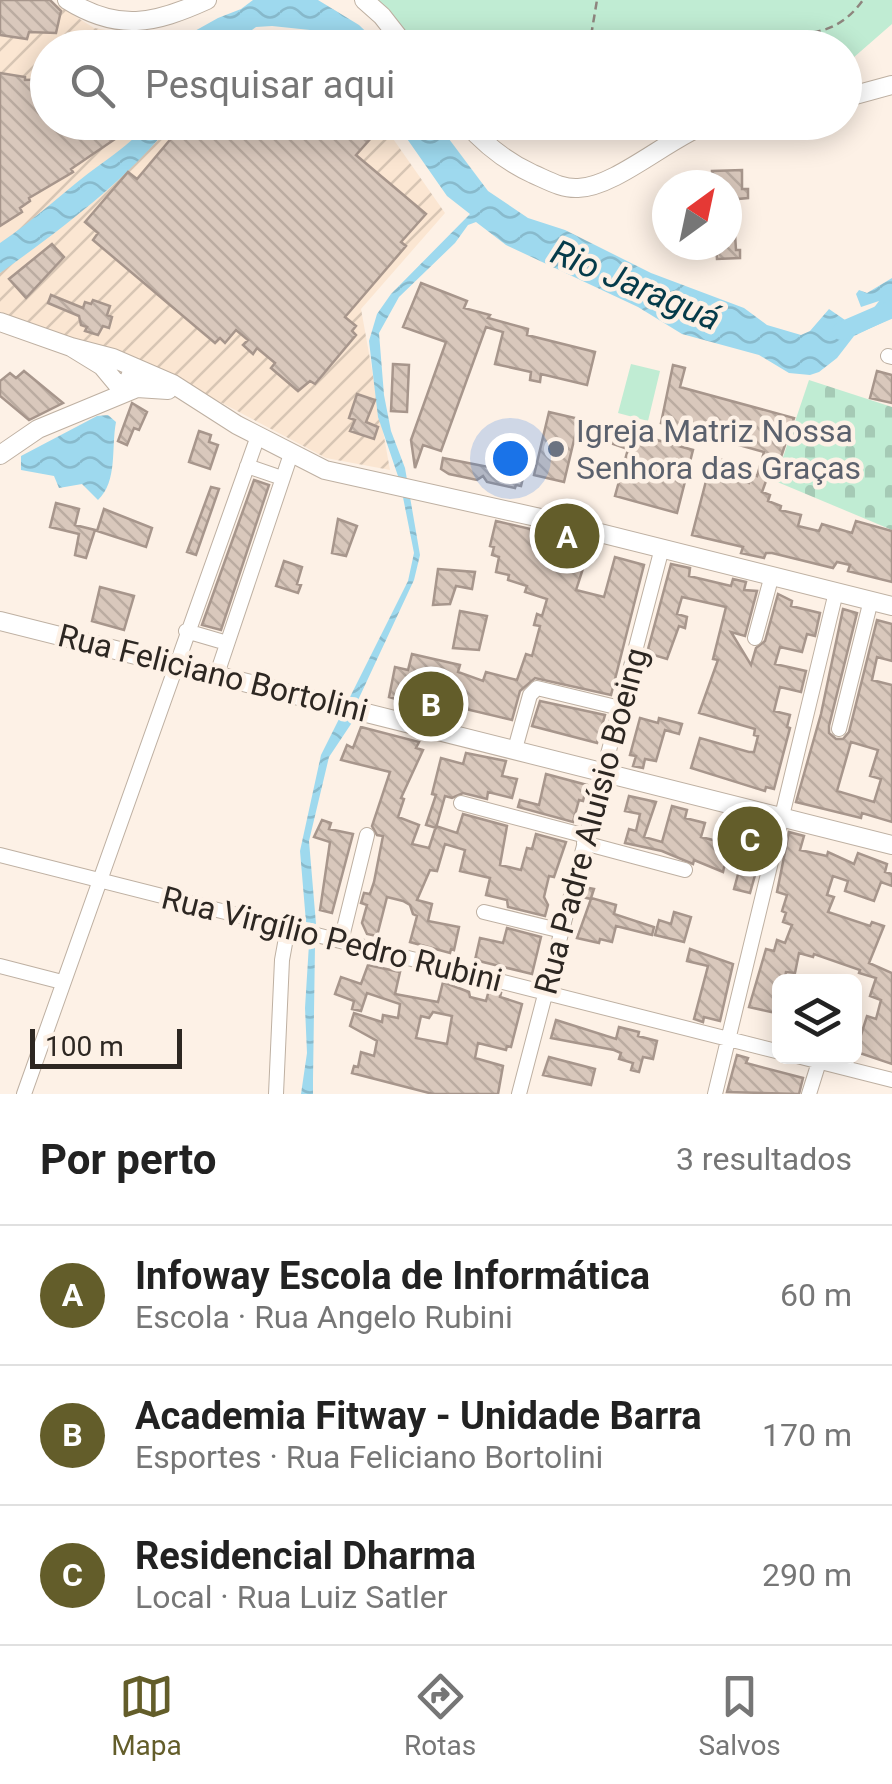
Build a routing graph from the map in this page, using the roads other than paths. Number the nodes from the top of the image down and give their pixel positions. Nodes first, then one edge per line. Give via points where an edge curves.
1 (67, 0) edge
2 (207, 0) edge
3 (364, 0) edge
4 (393, 30) edge
5 (892, 86) edge
6 (862, 94) edge
7 (482, 140) edge
8 (674, 140) edge
9 (0, 322) edge
10 (120, 366) junction
11 (189, 397) junction
12 (81, 410) junction
13 (258, 436) junction
14 (291, 454) junction
15 (0, 455) edge
16 (247, 466) junction
17 (282, 478) junction
18 (662, 548) junction
19 (772, 575) junction
20 (836, 592) junction
21 (871, 600) junction
22 (892, 606) edge
23 (0, 620) edge
24 (186, 631) junction
25 (755, 638) dead end
26 (227, 643) junction
27 (175, 663) junction
28 (217, 674) junction
29 (620, 708) junction
30 (839, 729) dead end
31 (515, 749) junction
32 (603, 770) junction
33 (461, 803) dead end
34 (783, 818) junction
35 (368, 834) dead end
36 (585, 839) junction
37 (892, 845) edge
38 (0, 855) edge
39 (686, 870) dead end
40 (100, 880) junction
41 (484, 912) dead end
42 (288, 927) junction
43 (562, 931) junction
44 (341, 941) junction
45 (0, 966) edge
46 (62, 982) junction
47 (546, 993) junction
48 (729, 1040) junction
49 (772, 1050) edge
50 (818, 1064) edge
51 (827, 1064) edge
52 (892, 1080) edge
53 (24, 1094) edge
54 (276, 1094) edge
55 (519, 1094) edge
56 (715, 1094) edge
57 (809, 1094) edge

1 - 2 main road via 90,14 142,22
3 - 4 main road
5 - 6 main road
7 - 8 main road via 521,168 581,188 623,172
9 - 10 main road
10 - 11 main road
10 - 12 main road
11 - 12 main road via 144,386
11 - 13 main road
12 - 15 main road
13 - 14 main road
13 - 16 street
14 - 17 street
14 - 18 main road via 325,470
16 - 17 street
16 - 24 street
17 - 26 street
18 - 19 main road
18 - 29 street, Rua Padre Aluísio Boeing
19 - 20 main road
19 - 25 street
20 - 21 main road
20 - 34 street
21 - 22 main road
21 - 30 street
23 - 27 main road, Rua Feliciano Bortolini
24 - 26 street
24 - 27 street
26 - 28 street
27 - 28 main road, Rua Feliciano Bortolini
27 - 40 street
28 - 31 main road, Rua Feliciano Bortolini
29 - 31 street via 537,688
29 - 32 street, Rua Padre Aluísio Boeing
31 - 32 main road, Rua Feliciano Bortolini
32 - 34 main road, Rua Feliciano Bortolini
32 - 36 street, Rua Padre Aluísio Boeing
33 - 36 street
34 - 37 main road, Rua Feliciano Bortolini
34 - 48 street
35 - 44 street
36 - 39 street
36 - 43 street, Rua Padre Aluísio Boeing
38 - 40 street, Rua Virgílio Pedro Rubini
40 - 42 street, Rua Virgílio Pedro Rubini
40 - 46 street
41 - 43 street
42 - 44 street, Rua Virgílio Pedro Rubini
42 - 54 street
43 - 47 street, Rua Padre Aluísio Boeing
44 - 47 street, Rua Virgílio Pedro Rubini
45 - 46 street
46 - 53 street
47 - 48 street, Rua Virgílio Pedro Rubini
47 - 55 street, Rua Padre Aluísio Boeing
48 - 49 street, Rua Virgílio Pedro Rubini
48 - 56 street
50 - 57 street
51 - 52 street

